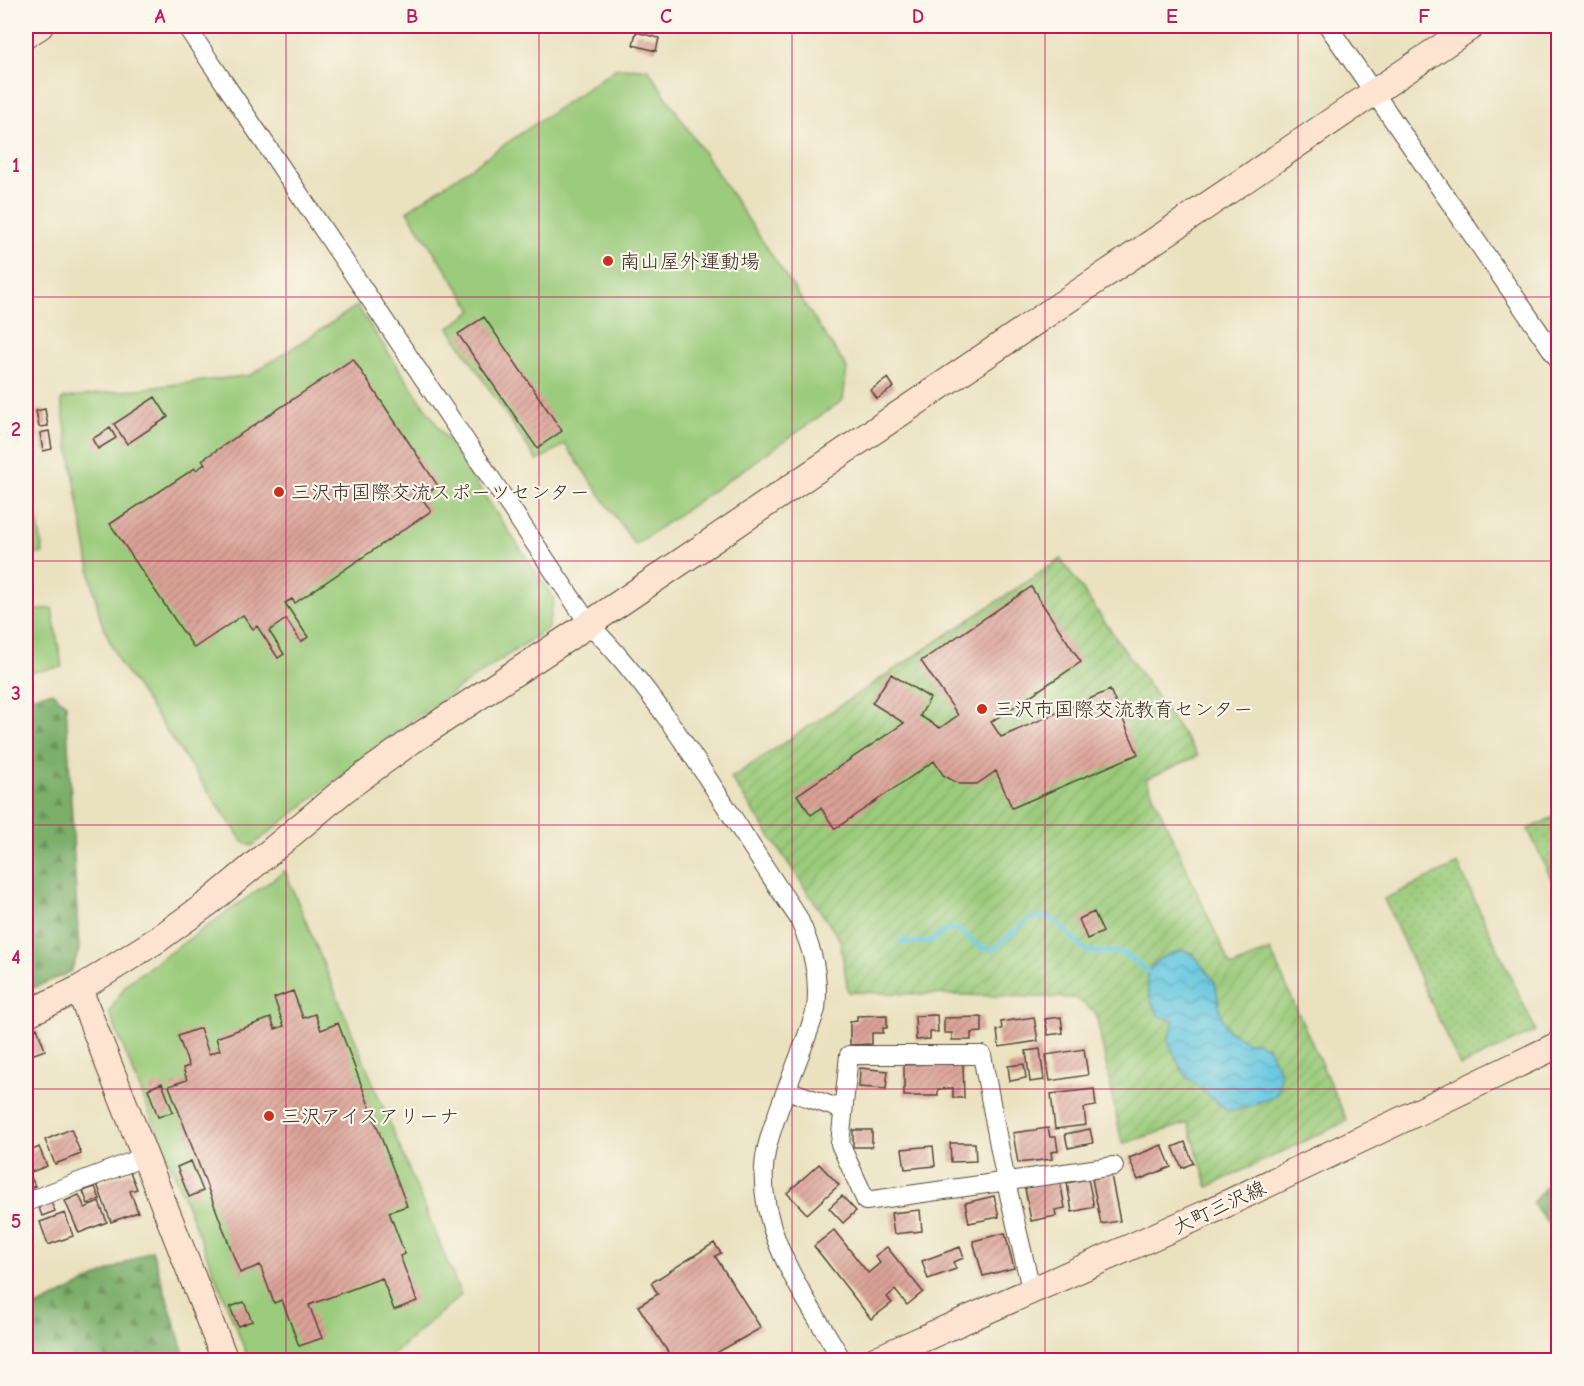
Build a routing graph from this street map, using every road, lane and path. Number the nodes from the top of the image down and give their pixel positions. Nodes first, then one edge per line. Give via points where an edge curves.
1 (40, 26) edge
2 (186, 26) edge
3 (1328, 26) edge
4 (1472, 26) edge
5 (26, 35) edge
6 (1374, 93) junction
7 (1557, 355) edge
8 (590, 624) junction
9 (79, 989) junction
10 (26, 1014) edge
11 (1558, 1045) edge
12 (787, 1090) junction
13 (843, 1110) junction
14 (144, 1157) junction
15 (1114, 1166) dead end
16 (1006, 1182) junction
17 (26, 1202) edge
18 (1032, 1293) junction
19 (225, 1360) edge
20 (842, 1360) edge
21 (875, 1360) edge

1 - 5 street
2 - 8 street
3 - 6 street
4 - 6 street
6 - 7 street
6 - 8 street
8 - 9 street via 413,740 344,790 211,901
8 - 12 street via 648,694 798,917 810,942 818,987 816,1009
9 - 10 street
9 - 14 street
11 - 18 street, 大町三沢線
12 - 13 street
12 - 20 street via 767,1148 764,1189 768,1212 788,1265
13 - 16 street via 840,1144 866,1201
13 - 16 street via 849,1055 982,1055
14 - 17 street
14 - 19 street
15 - 16 street
16 - 18 street
18 - 21 street, 大町三沢線

